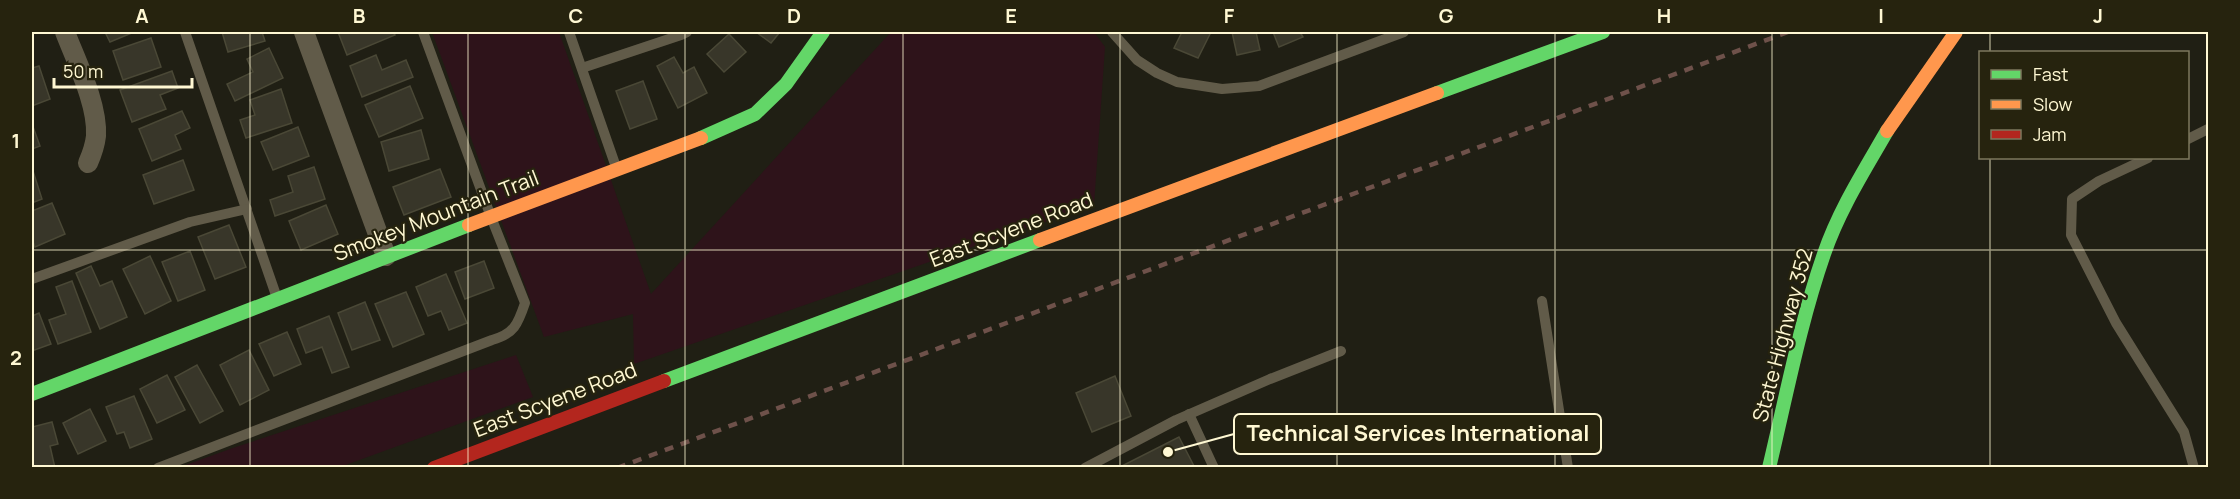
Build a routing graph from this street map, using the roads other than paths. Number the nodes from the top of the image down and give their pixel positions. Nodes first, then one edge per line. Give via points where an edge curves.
1 (65, 32) edge
2 (185, 32) edge
3 (304, 32) edge
4 (423, 32) edge
5 (569, 32) edge
6 (687, 32) edge
7 (823, 32) edge
8 (1112, 32) edge
9 (1404, 32) edge
10 (1603, 32) edge
11 (1956, 32) edge
12 (582, 68) junction
13 (2208, 129) edge
14 (2189, 138) edge
15 (2146, 159) edge
16 (88, 163) dead end
17 (617, 170) junction
18 (247, 209) junction
19 (491, 217) junction
20 (386, 256) junction
21 (32, 279) edge
22 (278, 298) junction
23 (1542, 301) dead end
24 (1341, 351) dead end
25 (32, 394) edge
26 (1189, 414) junction
27 (159, 468) edge
28 (434, 468) edge
29 (1085, 468) edge
30 (1214, 468) edge
31 (1568, 468) edge
32 (1769, 468) edge
33 (2194, 468) edge

1 - 16 street via 95,124 95,146
2 - 18 lane
3 - 20 street
4 - 19 lane
5 - 12 lane
6 - 12 lane
7 - 17 street, Smokey Mountain Trail via 791,78 755,114
8 - 9 lane via 1137,60 1157,73 1177,82 1222,89 1259,86
10 - 28 street, East Scyene Road
11 - 32 street, State Highway 352 via 1891,123 1847,202 1825,252
12 - 17 lane
13 - 14 lane
15 - 33 lane via 2072,199 2071,235 2116,323 2184,432
17 - 19 street, Smokey Mountain Trail
18 - 21 lane via 190,222
18 - 22 lane
19 - 20 street, Smokey Mountain Trail
19 - 27 lane via 525,303 518,324 505,337
20 - 22 street, Smokey Mountain Trail
22 - 25 street, Smokey Mountain Trail
23 - 31 lane
24 - 26 lane
26 - 29 lane
26 - 30 lane

